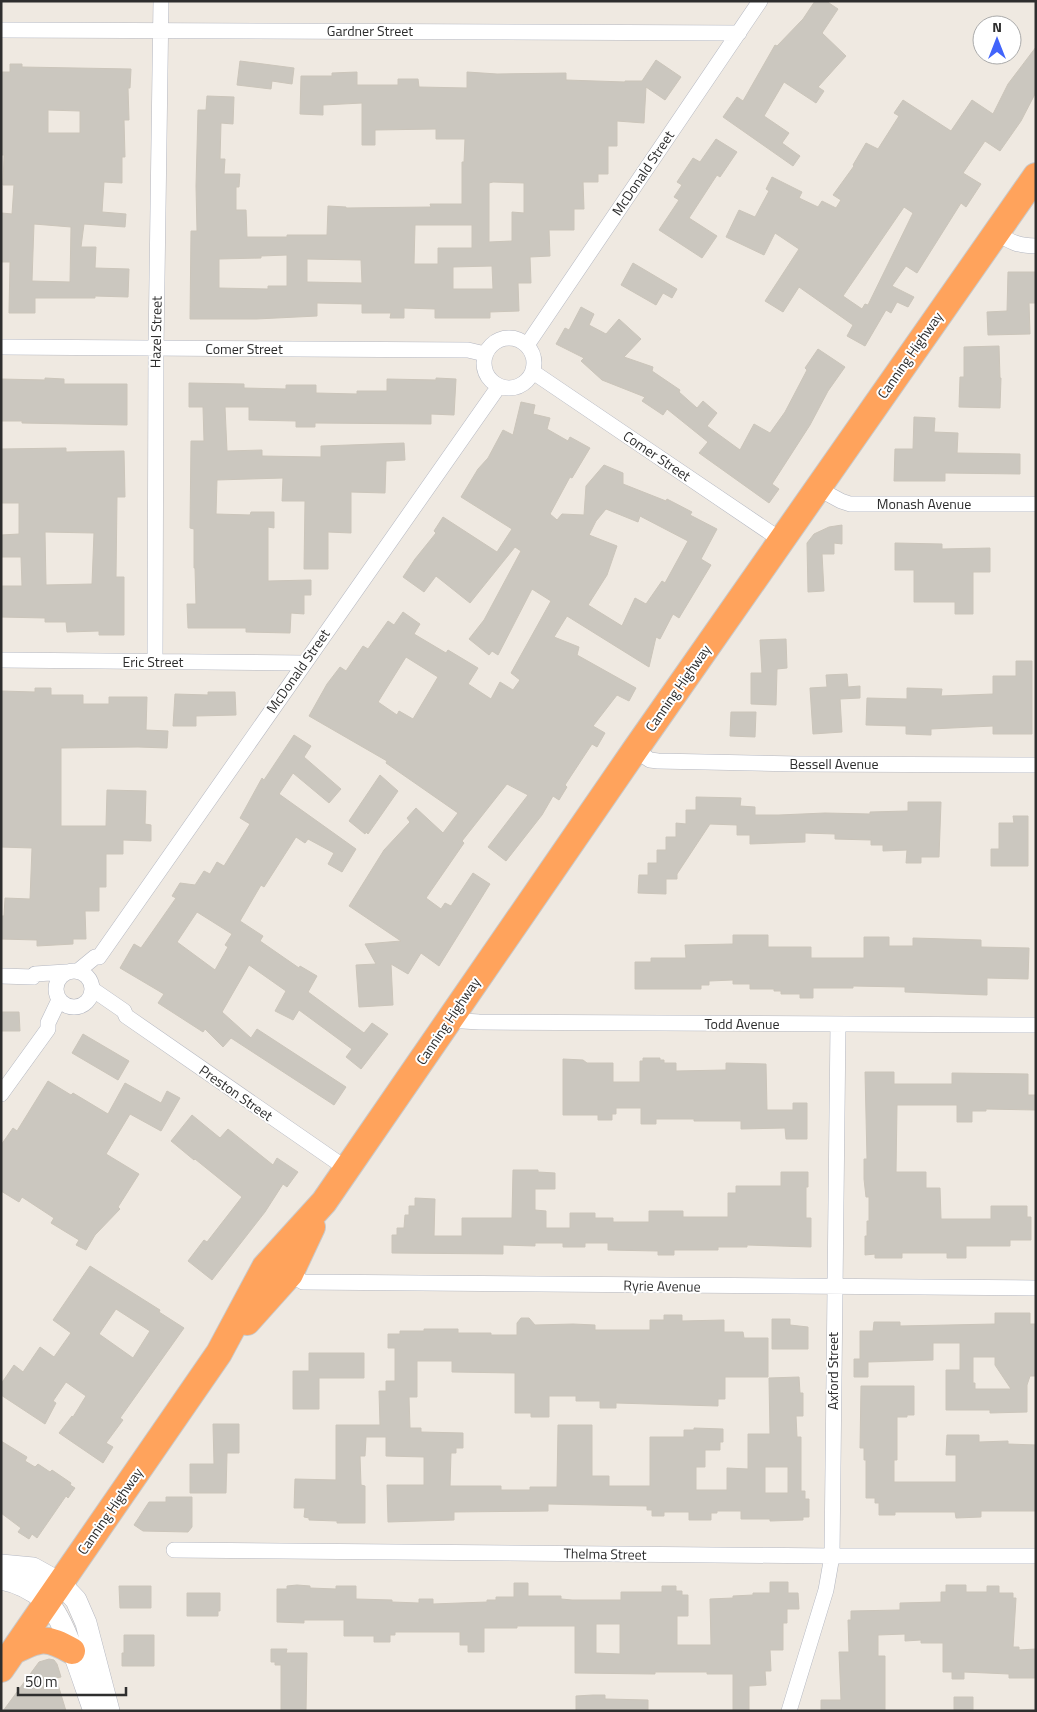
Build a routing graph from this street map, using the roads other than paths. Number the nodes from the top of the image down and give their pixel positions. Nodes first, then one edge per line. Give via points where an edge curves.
1 (161, 1) edge
2 (760, 1) edge
3 (1, 30) edge
4 (160, 30) junction
5 (739, 33) junction
6 (1036, 176) edge
7 (996, 233) junction
8 (1036, 246) edge
9 (527, 346) junction
10 (1, 347) edge
11 (156, 348) junction
12 (486, 354) junction
13 (533, 372) junction
14 (499, 386) junction
15 (817, 488) junction
16 (1036, 504) edge
17 (781, 540) junction
18 (1, 660) edge
19 (155, 662) junction
20 (304, 663) junction
21 (635, 750) junction
22 (1036, 765) edge
23 (99, 958) junction
24 (72, 971) junction
25 (1, 976) edge
26 (33, 977) junction
27 (90, 991) junction
28 (62, 997) junction
29 (448, 1020) junction
30 (838, 1025) junction
31 (1036, 1026) edge
32 (1, 1094) edge
33 (347, 1169) junction
34 (324, 1202) junction
35 (290, 1274) junction
36 (834, 1288) junction
37 (1036, 1288) edge
38 (219, 1352) junction
39 (174, 1550) dead end
40 (832, 1556) junction
41 (1036, 1556) edge
42 (1, 1565) edge
43 (1, 1579) edge
44 (54, 1592) junction
45 (72, 1652) junction
46 (8, 1660) edge
47 (92, 1682) junction
48 (94, 1711) edge
49 (109, 1711) edge
50 (788, 1711) edge

1 - 4 street, Hazel Street
2 - 5 street, McDonald Street
3 - 4 street, Gardner Street
4 - 5 street, Gardner Street
4 - 11 street, Hazel Street
5 - 9 street, McDonald Street
6 - 7 highway, Canning Highway
7 - 8 street via 1012,243
7 - 15 highway, Canning Highway
9 - 12 street via 514,338 505,338 497,341
9 - 13 street via 534,361
10 - 11 street, Comer Street
11 - 12 street, Comer Street via 468,350
11 - 19 street, Hazel Street
12 - 14 street via 486,374
13 - 14 street via 521,385 513,388
13 - 17 street, Comer Street
14 - 20 street, McDonald Street
15 - 16 street, Monash Avenue via 850,504
15 - 17 highway, Canning Highway
17 - 21 highway, Canning Highway
18 - 19 street, Eric Street
19 - 20 street, Eric Street
20 - 23 street, McDonald Street
21 - 22 street, Bessell Avenue via 658,761
21 - 29 highway, Canning Highway
23 - 24 street, McDonald Street via 95,957
23 - 27 street, McDonald Street via 101,961
24 - 26 street via 35,974
24 - 27 street via 84,973
24 - 28 street via 59,977
25 - 26 street
26 - 28 street
27 - 28 street via 81,1006
27 - 33 street, Preston Street via 124,1011 126,1016
28 - 32 street via 54,1026 48,1029
29 - 30 street, Todd Avenue
29 - 33 highway, Canning Highway
30 - 31 street, Todd Avenue
30 - 36 street, Axford Street
33 - 34 highway, Canning Highway
34 - 35 highway, Canning Highway
34 - 38 highway, Canning Highway via 265,1267
35 - 36 street, Ryrie Avenue via 303,1282
35 - 38 highway, Canning Highway
36 - 37 street, Ryrie Avenue
36 - 40 street, Axford Street
38 - 44 highway, Canning Highway
39 - 40 street, Thelma Street
40 - 41 street, Thelma Street
40 - 50 street, Axford Street via 826,1590
42 - 44 street via 33,1568
43 - 44 street
44 - 45 street via 58,1617
44 - 46 highway, Canning Highway
44 - 47 street via 76,1600 83,1613
45 - 46 highway via 56,1642 45,1640 32,1643
45 - 47 street
47 - 48 street
47 - 49 street

